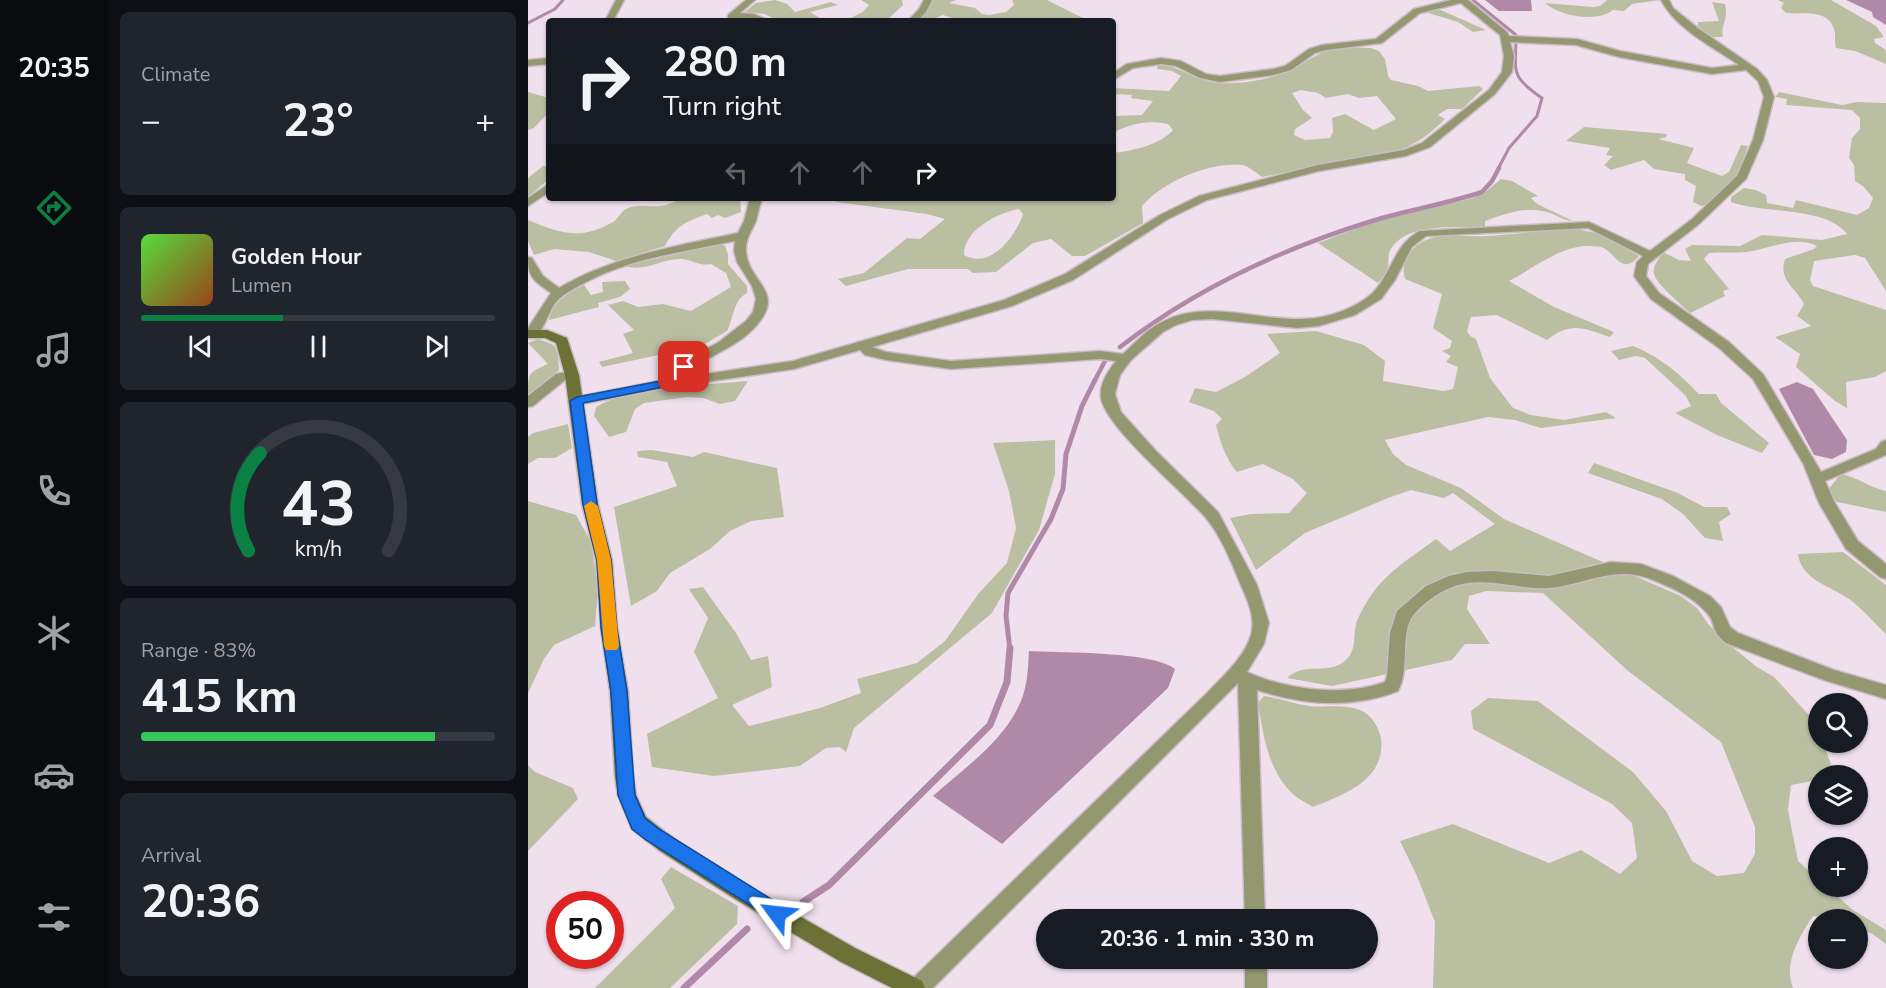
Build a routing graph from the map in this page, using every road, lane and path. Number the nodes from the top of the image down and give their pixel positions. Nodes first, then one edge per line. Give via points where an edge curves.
1 (620, 0) edge
2 (751, 0) edge
3 (928, 0) edge
4 (1462, 0) edge
5 (1665, 0) edge
6 (611, 18) edge
7 (729, 18) edge
8 (757, 18) edge
9 (915, 18) edge
10 (1512, 39) junction
11 (546, 61) edge
12 (528, 63) edge
13 (1748, 67) junction
14 (1116, 75) edge
15 (546, 189) edge
16 (755, 201) edge
17 (528, 203) edge
18 (742, 236) junction
19 (1651, 255) junction
20 (528, 261) edge
21 (558, 293) junction
22 (530, 334) edge
23 (864, 346) junction
24 (1125, 358) junction
25 (572, 375) junction
26 (664, 384) junction
27 (577, 401) junction
28 (528, 404) edge
29 (1886, 445) edge
30 (1816, 478) junction
31 (1886, 573) edge
32 (1242, 677) junction
33 (1886, 692) edge
34 (1254, 909) edge
35 (1256, 969) edge
36 (905, 986) edge
37 (1257, 988) edge

1 - 6 street
2 - 7 street
3 - 9 street
4 - 10 street
4 - 14 street via 1417,11 1379,41 1325,47 1273,72 1220,79 1203,76 1178,63 1161,61 1130,66
5 - 13 street via 1696,31
7 - 8 street
10 - 13 street via 1586,43 1619,54 1712,71
10 - 23 street via 1503,79 1492,92 1416,149 1318,168 1203,198 1041,291
11 - 12 street
13 - 19 street via 1762,80 1769,97 1758,140 1742,177 1695,222
15 - 17 street
16 - 18 street
18 - 21 street via 626,263
18 - 26 street via 740,256 759,288 759,312 738,336 684,367
19 - 24 street via 1588,225 1424,232 1411,240 1378,295 1339,318 1287,326 1197,315 1170,322
19 - 30 street via 1640,269 1646,286 1654,296 1724,345 1758,377
20 - 21 street via 538,278
21 - 22 street
22 - 25 main road via 547,334 562,341
23 - 24 street via 886,356 951,365 1100,355
23 - 26 street via 794,365
24 - 32 street via 1116,369 1108,393 1115,414 1151,456 1213,516 1258,608 1261,624
25 - 27 main road
25 - 28 street via 561,377
26 - 27 street
27 - 36 main road via 590,504 604,560 625,786 639,823 742,893
29 - 30 street via 1881,452
30 - 31 street via 1852,545
32 - 33 street via 1312,694 1382,691 1392,686 1398,673 1399,625 1403,614 1448,581 1470,576 1548,582 1630,567 1700,596 1720,619 1722,630 1732,638
32 - 34 street
32 - 36 street
35 - 37 street

